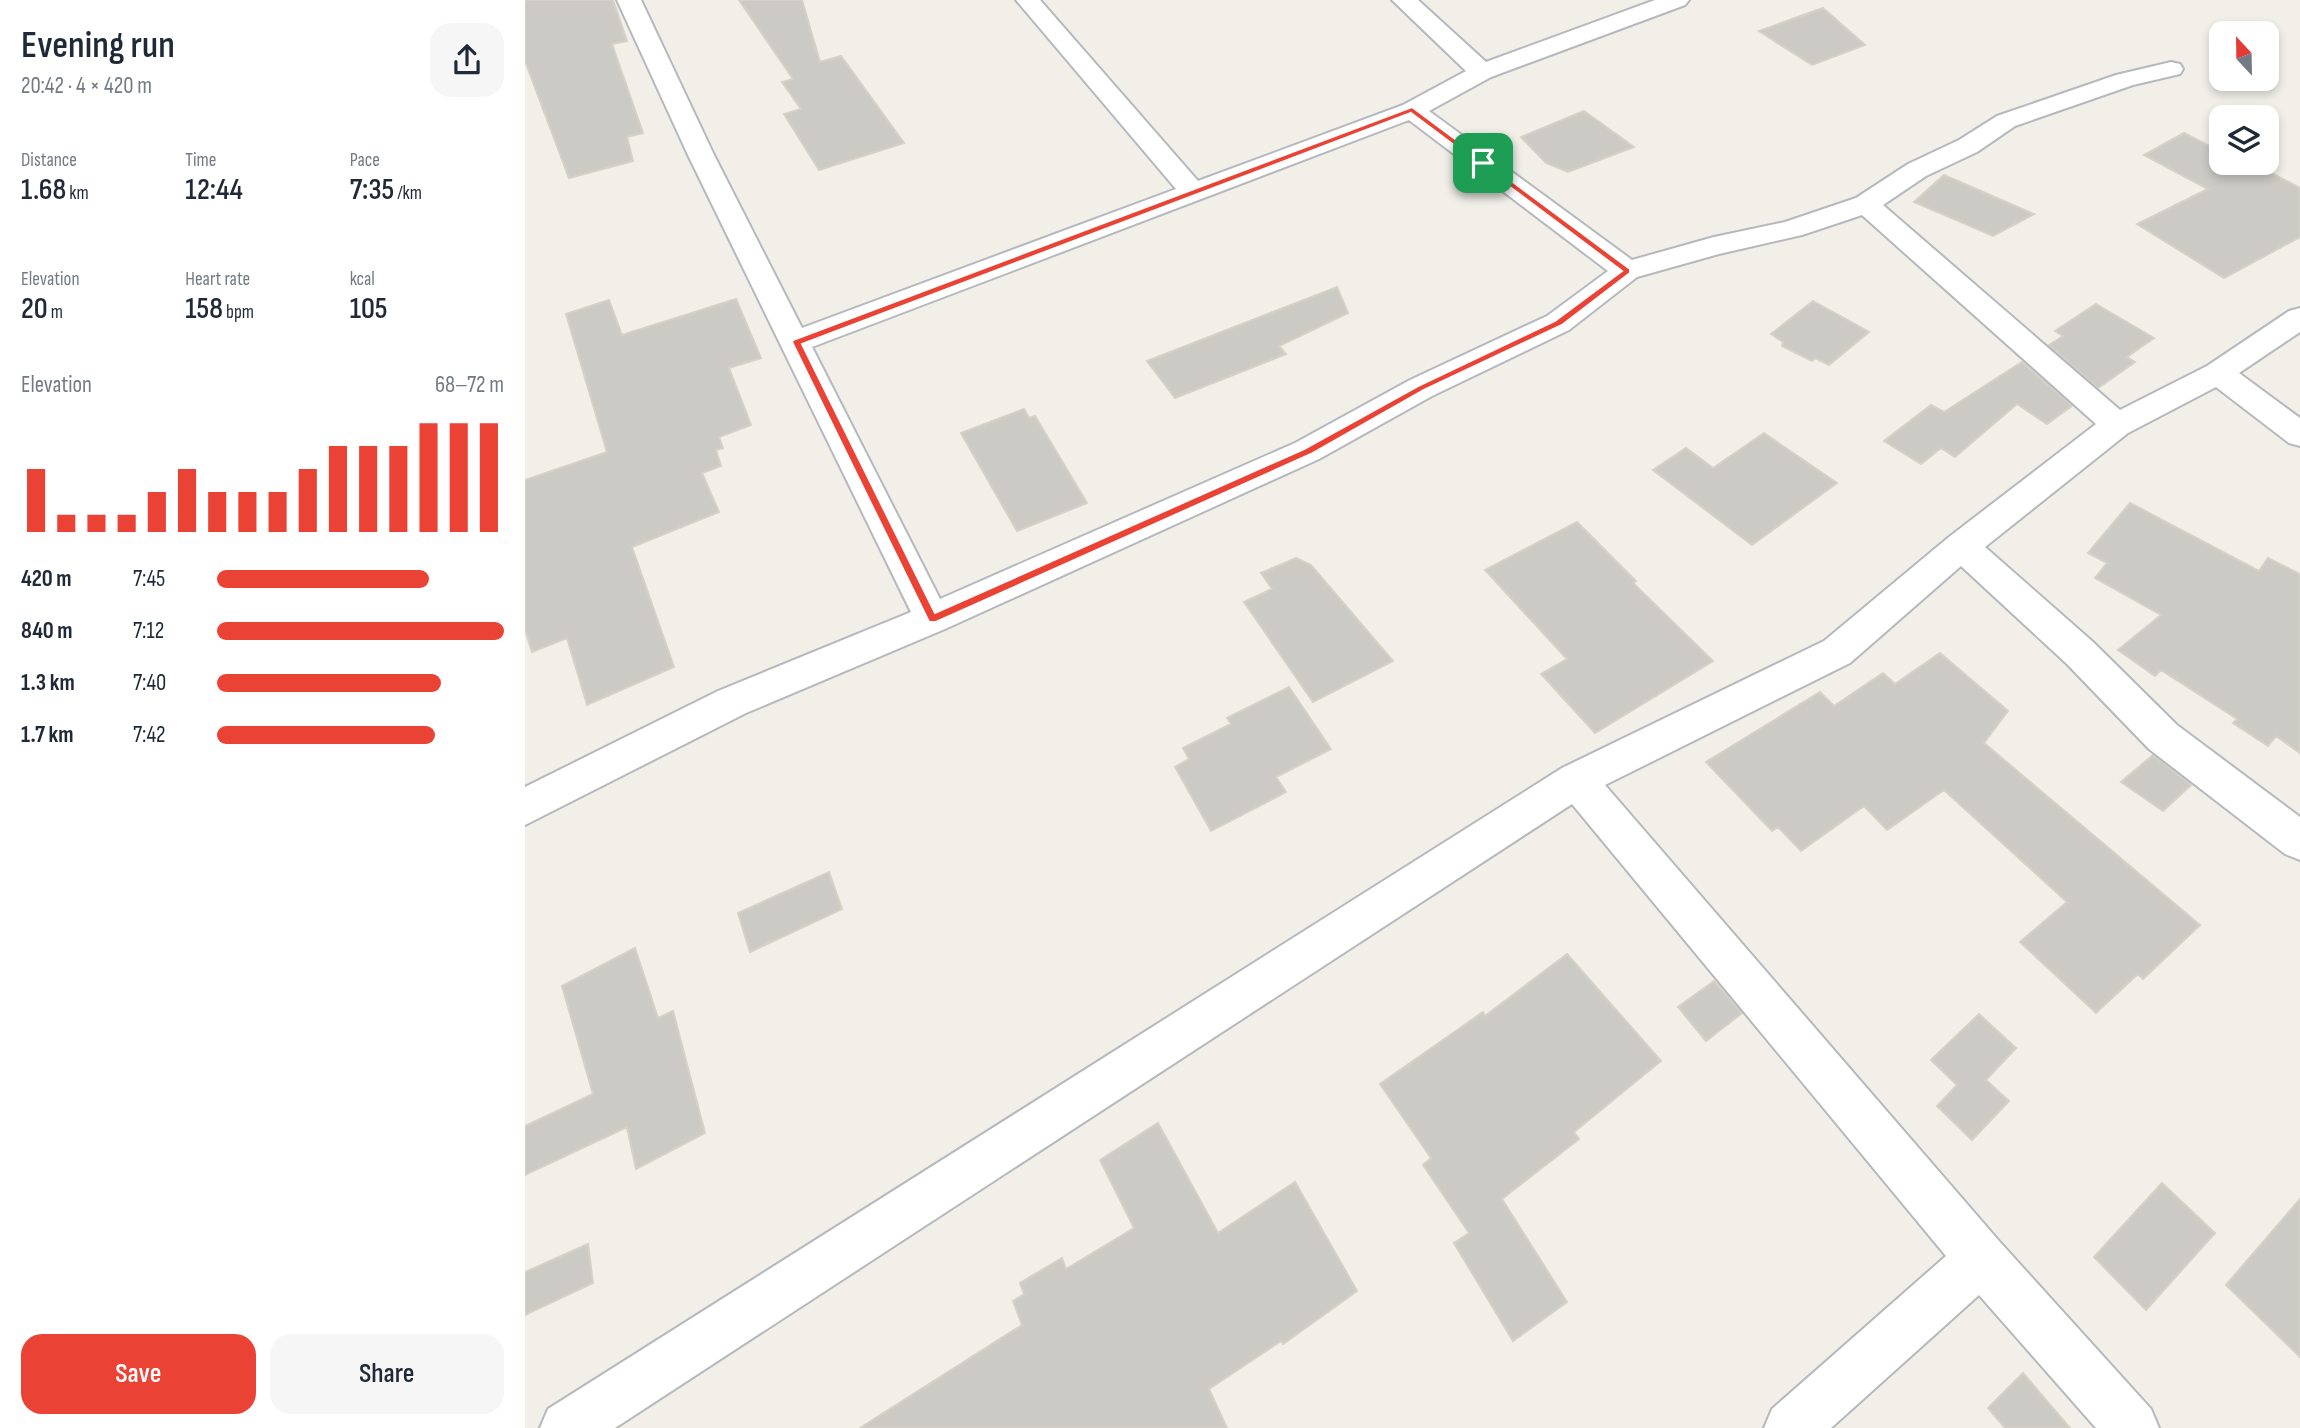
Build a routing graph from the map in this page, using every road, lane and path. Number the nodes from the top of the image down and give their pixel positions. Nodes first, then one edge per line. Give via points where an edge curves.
1 (629, 0) edge
2 (1028, 0) edge
3 (1404, 0) edge
4 (1677, 0) edge
5 (2171, 69) dead end
6 (1482, 72) junction
7 (1412, 110) junction
8 (1194, 194) junction
9 (1865, 204) junction
10 (1627, 271) junction
11 (2300, 318) edge
12 (796, 342) junction
13 (2218, 373) junction
14 (2117, 425) junction
15 (2300, 435) edge
16 (1961, 546) junction
17 (932, 619) junction
18 (1576, 780) junction
19 (525, 807) edge
20 (2300, 841) edge
21 (1981, 1259) junction
22 (568, 1428) edge
23 (1791, 1428) edge
24 (2132, 1428) edge

1 - 12 street
2 - 8 street
3 - 6 street
4 - 6 street
5 - 9 street via 2006,121
6 - 7 street
7 - 8 street
7 - 10 street
8 - 12 street
9 - 10 street via 1792,229
9 - 14 street
10 - 17 street via 1559,323 1421,388 1307,451
11 - 13 street
12 - 17 street
13 - 14 street
13 - 15 street
14 - 16 street
16 - 18 street via 1836,652
16 - 20 street via 2080,653 2163,737
17 - 19 street via 732,702
18 - 21 street
18 - 22 street
21 - 23 street
21 - 24 street

